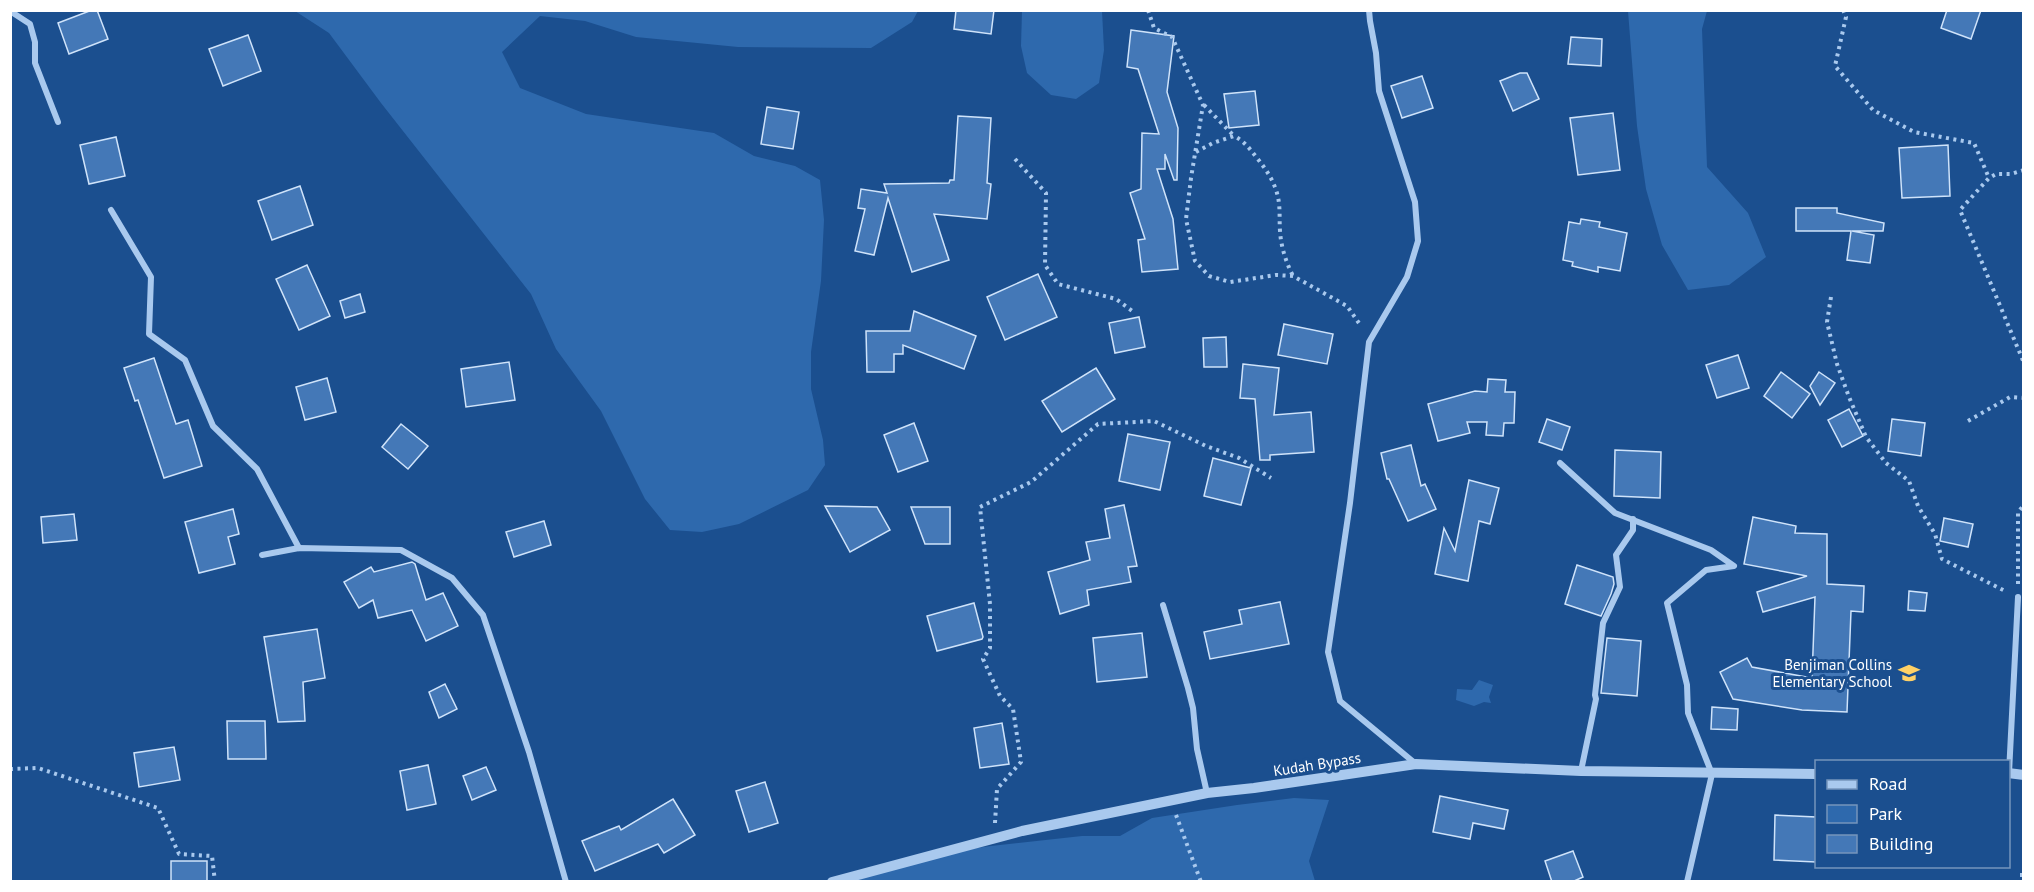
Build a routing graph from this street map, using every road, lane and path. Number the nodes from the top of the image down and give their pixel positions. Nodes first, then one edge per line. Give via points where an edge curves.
1 (1148, 10) edge
2 (1369, 10) edge
3 (1843, 10) edge
4 (10, 12) edge
5 (1203, 105) junction
6 (58, 122) dead end
7 (1234, 136) junction
8 (1196, 152) junction
9 (1015, 159) dead end
10 (2024, 170) edge
11 (1989, 178) junction
12 (111, 210) dead end
13 (1293, 276) junction
14 (1831, 297) dead end
15 (1135, 313) dead end
16 (1369, 342) junction
17 (2024, 363) edge
18 (2024, 398) edge
19 (1968, 421) dead end
20 (1560, 463) dead end
21 (1271, 478) dead end
22 (2024, 505) edge
23 (1633, 519) junction
24 (299, 548) junction
25 (261, 555) dead end
26 (2018, 597) junction
27 (1163, 605) dead end
28 (2010, 760) edge
29 (1416, 764) junction
30 (10, 769) edge
31 (1581, 771) junction
32 (1712, 774) junction
33 (1815, 774) edge
34 (1207, 793) junction
35 (1169, 800) junction
36 (993, 839) junction
37 (215, 882) edge
38 (566, 882) edge
39 (832, 882) edge
40 (1201, 882) edge
41 (1687, 882) edge

1 - 5 path via 1154,28 1172,37
2 - 16 street via 1379,91 1415,202 1418,241 1407,278
3 - 11 path via 1846,17 1835,66 1873,110 1914,132 1974,143
4 - 6 street via 30,24 36,42 35,63
5 - 7 path
5 - 8 path
7 - 8 path
7 - 13 path via 1254,154 1276,190 1283,247
8 - 13 path via 1186,219 1195,261 1209,276 1230,282
9 - 15 path via 1046,193 1045,265 1058,284 1116,299
10 - 11 path
11 - 17 path via 1960,210
12 - 24 street via 151,276 149,334 185,360 213,426 256,469
13 - 16 path via 1347,306
14 - 26 path via 1827,322 1849,397 1866,437 1886,463 1909,481 1935,534 1942,559
16 - 29 street via 1329,652 1340,701
18 - 19 path via 2010,397
20 - 23 street via 1615,513
21 - 36 path via 1239,458 1154,421 1098,424 1031,482 980,507 990,604 990,648 983,660 1000,696 1013,709 1022,762 997,789
22 - 26 path via 2018,512
23 - 31 street via 1633,530 1616,555 1620,587 1603,623 1596,699
23 - 32 street via 1711,550 1734,566 1706,570 1667,603 1687,685 1688,713
24 - 25 street
24 - 38 street via 400,550 452,578 483,615 529,752
26 - 28 street
27 - 34 street via 1188,688
29 - 31 street, Kudah Bypass
29 - 34 street, Kudah Bypass
30 - 37 path via 38,768 158,808 179,854 212,856
31 - 32 street, Kudah Bypass
32 - 33 street, Kudah Bypass
32 - 41 street
34 - 35 street, Kudah Bypass
35 - 36 street, Kudah Bypass
35 - 40 path
36 - 39 street, Kudah Bypass

